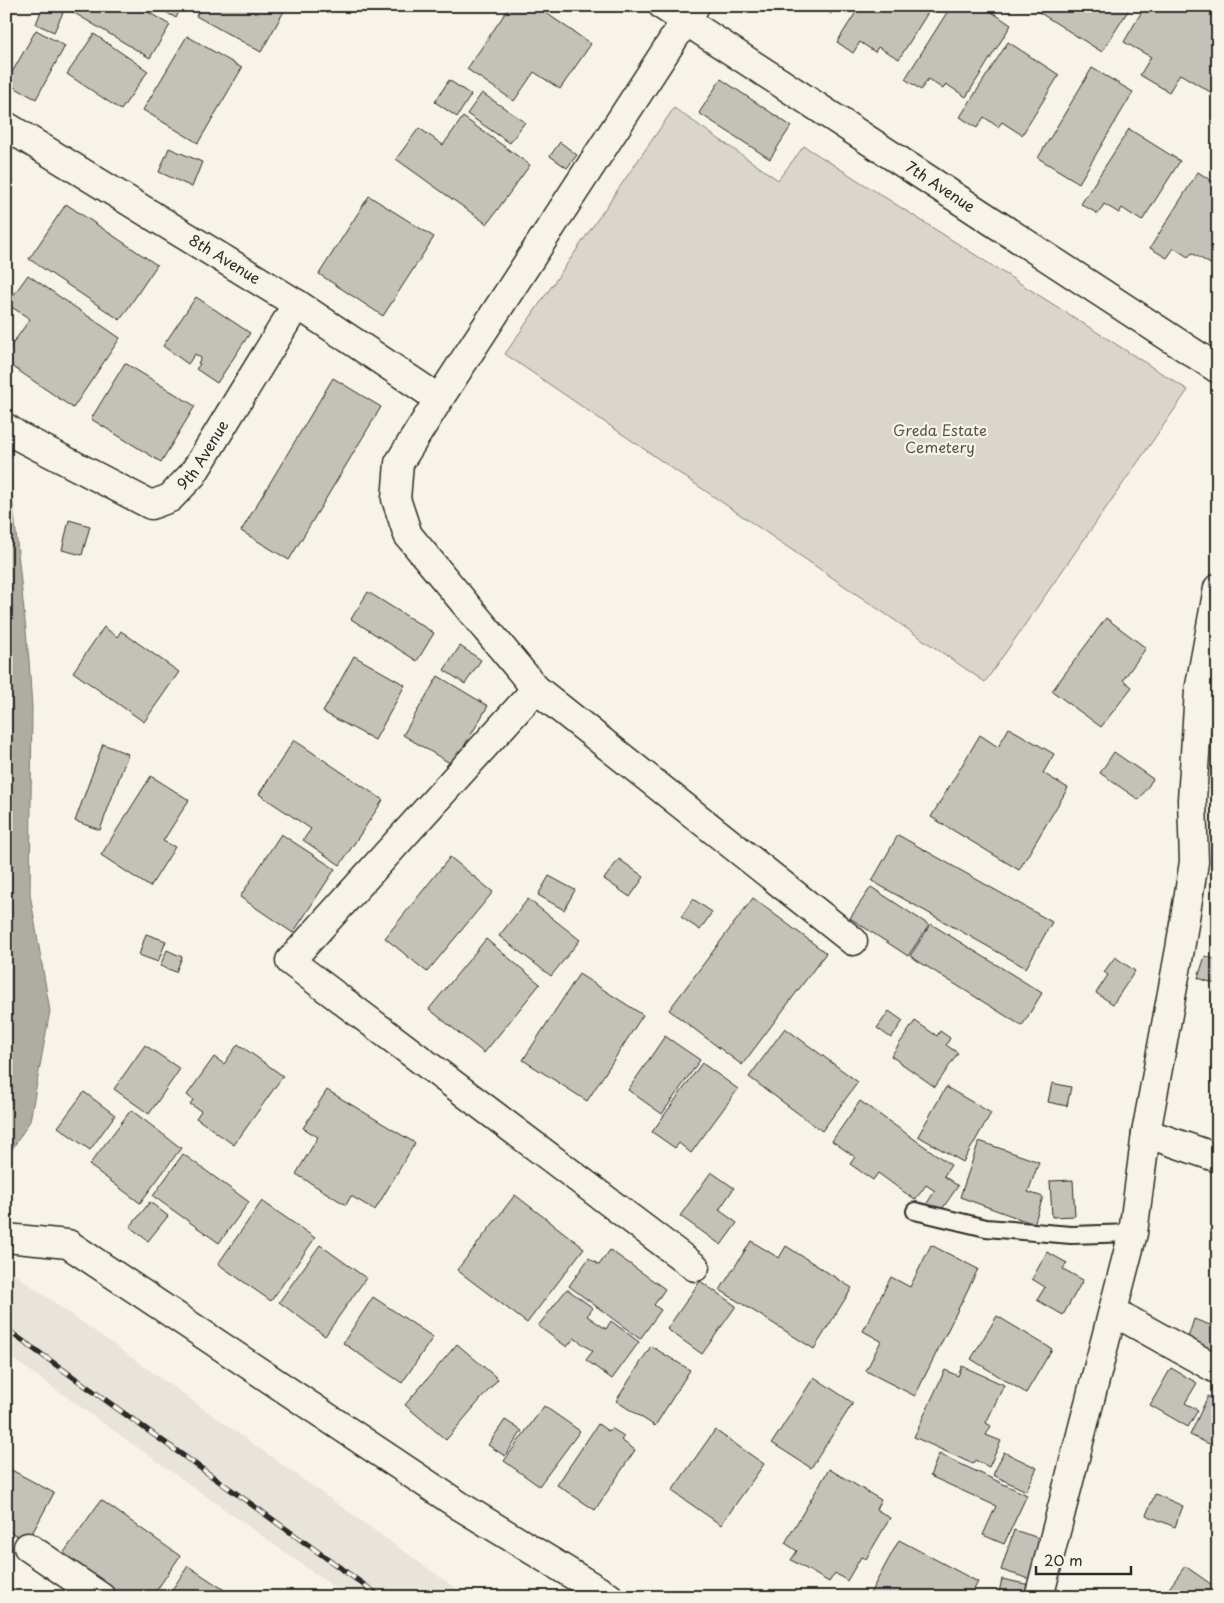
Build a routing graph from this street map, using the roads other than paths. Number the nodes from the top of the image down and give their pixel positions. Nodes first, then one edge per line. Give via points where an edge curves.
1 (663, 6) edge
2 (690, 14) edge
3 (6, 126) edge
4 (297, 304) junction
5 (1217, 367) edge
6 (439, 399) junction
7 (12, 432) edge
8 (1218, 588) edge
9 (536, 689) junction
10 (853, 940) dead end
11 (1146, 1133) junction
12 (1218, 1158) edge
13 (915, 1211) dead end
14 (1133, 1233) junction
15 (6, 1238) edge
16 (695, 1266) dead end
17 (1114, 1312) junction
18 (1218, 1370) edge
19 (28, 1547) dead end
20 (100, 1597) edge
21 (609, 1597) edge
22 (1038, 1597) edge

1 - 2 street, 7th Avenue
2 - 5 street, 7th Avenue
2 - 6 street
3 - 4 street, 8th Avenue
4 - 6 street, 8th Avenue
4 - 7 street, 9th Avenue via 193,474 170,498 151,505
6 - 9 street via 399,463 396,499 408,535
8 - 11 street via 1199,691 1192,800 1194,862
9 - 10 street
9 - 16 street via 290,961
11 - 12 street
11 - 14 street
13 - 14 lane via 986,1228 1071,1235
14 - 17 street
15 - 21 street via 68,1244 460,1506
17 - 18 street
17 - 22 street
19 - 20 street

